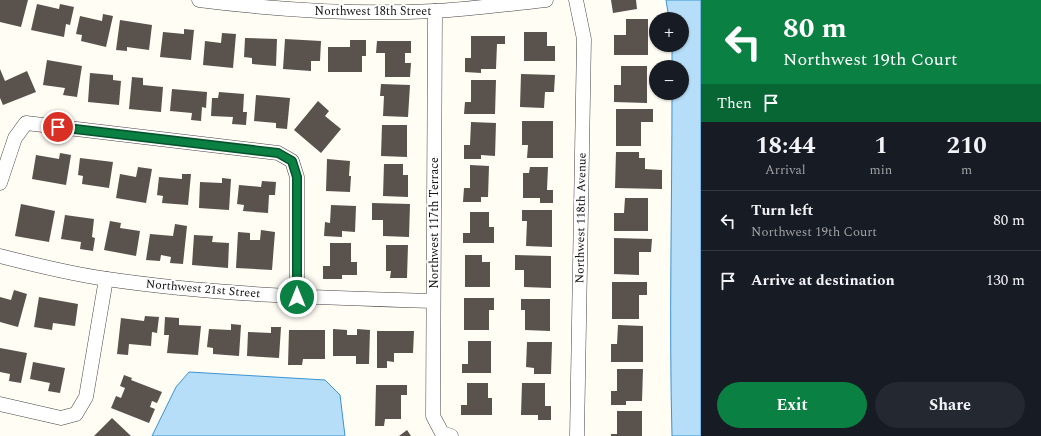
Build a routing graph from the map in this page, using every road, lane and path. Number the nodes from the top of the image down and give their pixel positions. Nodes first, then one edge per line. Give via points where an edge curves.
1 (199, 0) edge
2 (546, 0) edge
3 (576, 0) edge
4 (435, 11) junction
5 (0, 183) edge
6 (0, 256) edge
7 (106, 279) junction
8 (297, 297) junction
9 (433, 301) junction
10 (0, 404) edge
11 (446, 434) edge
12 (578, 436) edge

1 - 4 street, Northwest 18th Street via 324,12
2 - 4 street, Northwest 18th Street
3 - 12 street, Northwest 118th Avenue via 584,40
4 - 9 street, Northwest 117th Terrace
5 - 8 street via 15,138 26,123 278,153 292,161 297,177
6 - 7 street, Northwest 21st Street
7 - 8 street, Northwest 21st Street via 205,291
7 - 10 street via 86,397 76,414 61,418
8 - 9 street, Northwest 21st Street
9 - 11 street, Northwest 117th Terrace via 433,416

